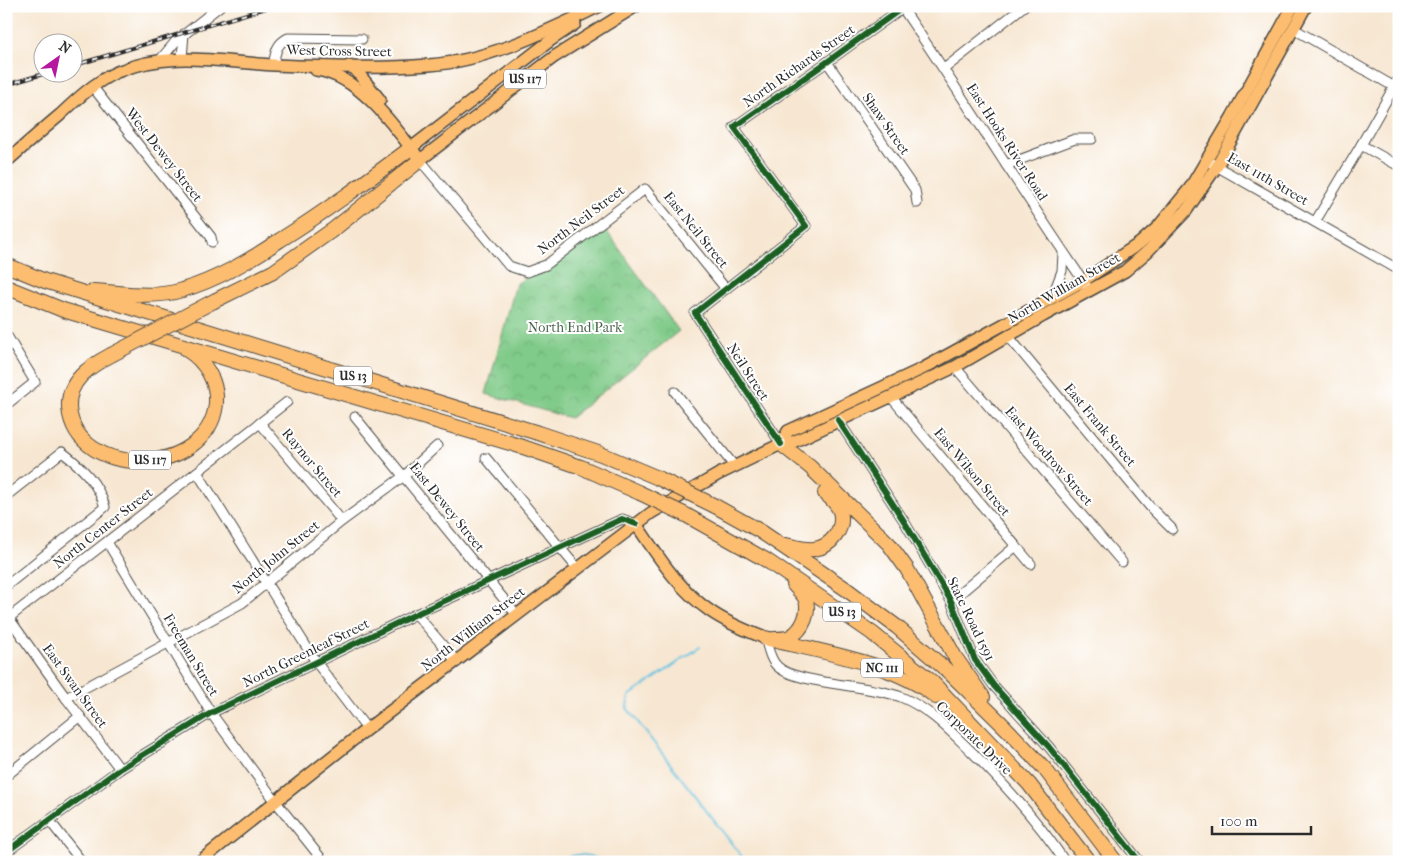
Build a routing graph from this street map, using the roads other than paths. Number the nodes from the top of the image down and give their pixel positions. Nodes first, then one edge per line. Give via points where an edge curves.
1 (220, 6) edge
2 (602, 6) edge
3 (636, 6) edge
4 (1024, 6) edge
5 (1293, 6) edge
6 (1300, 6) edge
7 (1306, 6) edge
8 (901, 7) edge
9 (1294, 29) junction
10 (184, 34) junction
11 (362, 39) dead end
12 (182, 58) junction
13 (160, 60) junction
14 (827, 62) junction
15 (273, 64) junction
16 (348, 66) junction
17 (944, 69) junction
18 (1399, 78) edge
19 (92, 86) junction
20 (1396, 88) edge
21 (1092, 139) dead end
22 (1361, 145) junction
23 (414, 146) junction
24 (423, 157) junction
25 (6, 162) edge
26 (1212, 163) junction
27 (1006, 165) junction
28 (1399, 166) edge
29 (645, 189) joint
30 (917, 203) dead end
31 (1315, 222) junction
32 (486, 240) joint
33 (212, 242) dead end
34 (1063, 253) junction
35 (6, 265) edge
36 (1399, 270) edge
37 (1082, 281) junction
38 (44, 282) junction
39 (6, 287) edge
40 (726, 289) junction
41 (1090, 292) junction
42 (1052, 297) junction
43 (6, 334) edge
44 (1009, 337) junction
45 (168, 341) junction
46 (955, 368) junction
47 (676, 392) dead end
48 (891, 397) junction
49 (287, 402) dead end
50 (6, 405) edge
51 (355, 417) dead end
52 (838, 420) junction
53 (260, 423) junction
54 (781, 444) junction
55 (437, 446) dead end
56 (486, 458) dead end
57 (735, 466) junction
58 (197, 472) junction
59 (404, 476) junction
60 (6, 496) edge
61 (342, 521) junction
62 (636, 524) junction
63 (1172, 529) dead end
64 (760, 531) junction
65 (107, 542) junction
66 (1016, 546) junction
67 (560, 547) junction
68 (766, 560) junction
69 (1122, 562) dead end
70 (1031, 564) dead end
71 (577, 568) junction
72 (490, 581) junction
73 (267, 582) junction
74 (6, 586) edge
75 (951, 601) junction
76 (416, 614) junction
77 (516, 614) junction
78 (7, 618) edge
79 (766, 638) junction
80 (168, 643) junction
81 (316, 662) junction
82 (457, 662) junction
83 (66, 698) junction
84 (210, 713) junction
85 (80, 716) junction
86 (1006, 728) junction
87 (367, 729) junction
88 (982, 734) junction
89 (120, 768) junction
90 (6, 776) edge
91 (276, 802) junction
92 (49, 820) junction
93 (6, 852) edge
94 (82, 862) edge
95 (199, 862) edge
96 (324, 862) edge
97 (1065, 862) edge
98 (1089, 862) edge
99 (1116, 862) edge
100 (1140, 862) edge

1 - 10 street
2 - 16 main road, West Cross Street via 514,44 456,61 411,66
2 - 23 main road, US 117 via 551,40
3 - 24 main road, US 117 via 554,57
4 - 17 street
5 - 26 main road, North William Street
6 - 9 main road via 1291,25
7 - 9 main road, North William Street
8 - 14 street, North Richards Street
8 - 17 street, East Hooks River Road
9 - 20 street
9 - 26 main road, North William Street
10 - 12 street
10 - 13 street
11 - 15 street via 288,38 277,47
12 - 13 main road
12 - 15 main road
13 - 19 main road via 124,70
14 - 30 street, Shaw Street via 915,190
14 - 40 street, North Richards Street via 734,127 806,226
15 - 16 main road, West Cross Street
15 - 23 main road, West Cross Street via 321,70 343,80 366,96
16 - 23 main road via 355,69
17 - 27 street, East Hooks River Road
18 - 20 street
19 - 25 main road
19 - 33 street, West Dewey Street
20 - 22 street
21 - 27 street via 1075,139
22 - 28 street
22 - 31 street
23 - 24 main road, West Cross Street
23 - 38 highway, US 117 via 320,215 261,252 228,271 180,291 139,295
24 - 32 street, West Cross Street via 435,178
24 - 45 highway, US 117, bridge via 334,230 273,272 85,371 71,392 70,416 75,431 93,449 117,458 141,461 168,458 198,441 212,422 217,397 209,372 196,357
26 - 31 street, East 11th Street
26 - 37 main road, North William Street via 1140,243
26 - 41 main road, North William Street via 1192,204 1172,228 1125,271
27 - 34 street, East Hooks River Road
29 - 32 street, North Neil Street via 546,265 527,272 509,266
29 - 40 street, East Neil Street
31 - 36 street, East 11th Street
34 - 37 street, East Hooks River Road
34 - 42 street via 1062,271
35 - 38 highway, US 13
37 - 41 street, East Hooks River Road
37 - 42 main road, North William Street
38 - 64 highway, US 13, bridge via 601,454 658,478
39 - 45 highway, US 13 via 64,310
40 - 54 street, Neil Street via 695,313
41 - 44 main road, North William Street
42 - 54 main road, North William Street via 924,368 788,431
43 - 50 street via 35,382
44 - 46 main road, North William Street
44 - 63 street, East Frank Street
45 - 68 highway, US 13, bridge via 523,447 640,493
46 - 48 main road, North William Street
46 - 69 street, East Woodrow Street
47 - 57 street
48 - 52 main road, North William Street
48 - 66 street, East Wilson Street
49 - 53 street, North Center Street
51 - 59 street, East Dewey Street
52 - 54 main road, North William Street via 793,442
52 - 75 street, State Road 1591
53 - 58 street, North Center Street
53 - 61 street, Raynor Street
54 - 57 main road, North William Street
54 - 64 highway via 834,502 841,518 839,527 830,543 815,549 786,545
54 - 86 highway via 810,467 889,544 907,568 956,657
55 - 59 street, North John Street
56 - 67 street
57 - 62 main road, North William Street
58 - 65 street, North Center Street
58 - 73 street
59 - 61 street, North John Street
59 - 72 street, East Dewey Street
60 - 74 street, North Center Street via 62,452 90,477 105,507
61 - 73 street, North John Street
62 - 67 street, North Greenleaf Street via 622,518
62 - 71 main road, North William Street
62 - 79 main road, NC 111 via 675,579 696,600 735,626
64 - 86 highway, US 13 via 897,627
65 - 78 street, North Center Street
65 - 80 street, Freeman Street
66 - 70 street, East Wilson Street
66 - 75 street
67 - 71 street
67 - 72 street, North Greenleaf Street
68 - 79 highway via 800,591 805,598 806,614 798,630 790,636
68 - 88 highway, US 13 via 872,633 932,682
71 - 77 main road, North William Street
72 - 76 street, North Greenleaf Street
72 - 77 street, East Dewey Street
73 - 80 street, North John Street via 242,603
73 - 81 street
75 - 100 street, State Road 1591 via 975,660
76 - 81 street, North Greenleaf Street
76 - 82 street
77 - 82 main road, North William Street
78 - 83 street, East Swan Street
79 - 88 highway, NC 111 via 881,667 924,687
79 - 97 street, Corporate Drive via 773,661 786,672 883,691 913,702 928,712 992,772 1042,829
80 - 83 street, North John Street
80 - 84 street, Freeman Street
81 - 84 street, North Greenleaf Street
81 - 87 street
82 - 87 main road, North William Street
83 - 85 street, East Swan Street
84 - 89 street, North Greenleaf Street
84 - 91 street, Freeman Street
85 - 89 street, East Swan Street
85 - 90 street
86 - 99 highway, US 13 via 1044,768
87 - 91 main road, North William Street
88 - 98 highway, US 13 via 1029,784
89 - 92 street, North Greenleaf Street
91 - 95 main road, North William Street
91 - 96 street, Freeman Street
92 - 93 street, North Greenleaf Street
92 - 94 street

